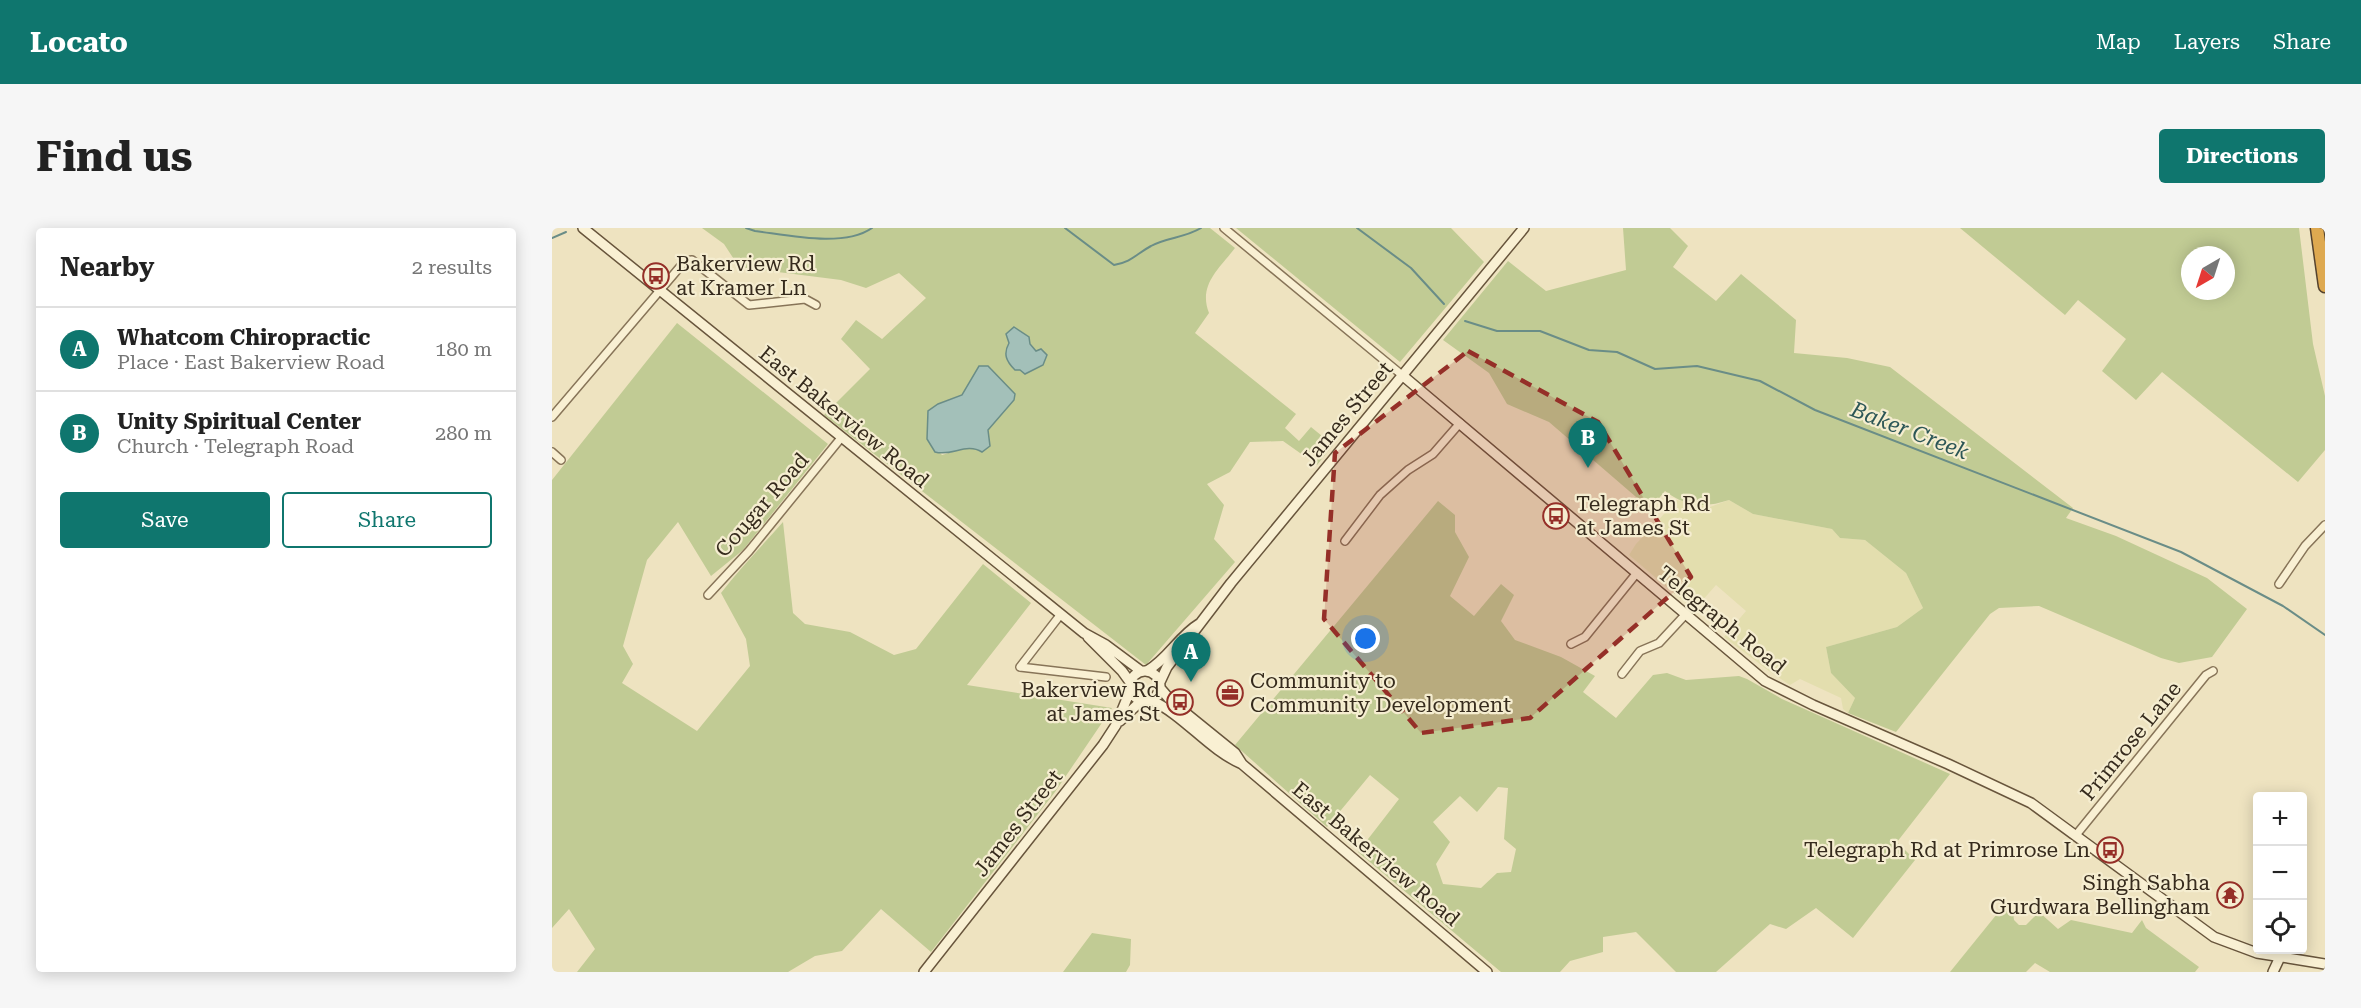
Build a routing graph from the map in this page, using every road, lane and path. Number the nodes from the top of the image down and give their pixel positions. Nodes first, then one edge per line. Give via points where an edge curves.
1 (583, 228) edge
2 (1224, 228) edge
3 (1524, 228) edge
4 (2317, 228) edge
5 (2325, 286) edge
6 (659, 289) junction
7 (816, 305) dead end
8 (1402, 375) junction
9 (552, 417) edge
10 (1460, 423) junction
11 (841, 438) junction
12 (552, 452) edge
13 (561, 459) dead end
14 (2325, 525) edge
15 (1345, 541) dead end
16 (1636, 574) junction
17 (2279, 584) dead end
18 (708, 595) dead end
19 (1061, 614) junction
20 (1684, 615) junction
21 (1199, 624) junction
22 (1084, 633) junction
23 (1571, 644) dead end
24 (1144, 671) junction
25 (2213, 671) dead end
26 (1622, 674) dead end
27 (1106, 677) dead end
28 (1160, 685) junction
29 (1130, 686) junction
30 (1151, 700) junction
31 (1141, 701) junction
32 (1116, 725) junction
33 (1242, 764) junction
34 (2076, 835) junction
35 (2280, 957) junction
36 (2325, 964) edge
37 (924, 972) edge
38 (1487, 972) edge
39 (2272, 972) edge

1 - 6 main road, East Bakerview Road
2 - 8 street, Telegraph Road
3 - 8 main road, James Street
4 - 5 highway
6 - 7 street via 679,266 692,260 748,305 805,299
6 - 9 street
6 - 11 main road, East Bakerview Road
8 - 10 main road, Telegraph Road
8 - 21 main road, James Street
10 - 15 street via 1433,454 1380,495
10 - 16 main road, Telegraph Road
11 - 18 street, Cougar Road
11 - 19 main road, East Bakerview Road
12 - 13 street
14 - 17 street
16 - 20 main road, Telegraph Road
16 - 23 street via 1585,637
19 - 22 main road, East Bakerview Road
19 - 27 street via 1020,667
20 - 26 street via 1659,643 1640,651
20 - 34 main road, Telegraph Road via 1753,672 1786,693 2014,794
21 - 24 main road, James Street via 1158,665
21 - 28 main road, James Street via 1167,667
22 - 24 main road, East Bakerview Road
22 - 29 main road, East Bakerview Road via 1122,671
24 - 28 main road via 1154,673
24 - 29 main road
25 - 34 street, Primrose Lane
28 - 30 main road
28 - 33 main road, East Bakerview Road via 1172,702 1235,753
29 - 31 main road
29 - 32 main road, James Street
30 - 31 main road
30 - 33 main road, East Bakerview Road via 1168,709 1228,758
31 - 32 main road
32 - 37 main road, James Street
33 - 38 main road, East Bakerview Road
34 - 35 main road, Telegraph Road via 2198,928 2231,945
35 - 36 main road, Telegraph Road
35 - 39 main road

